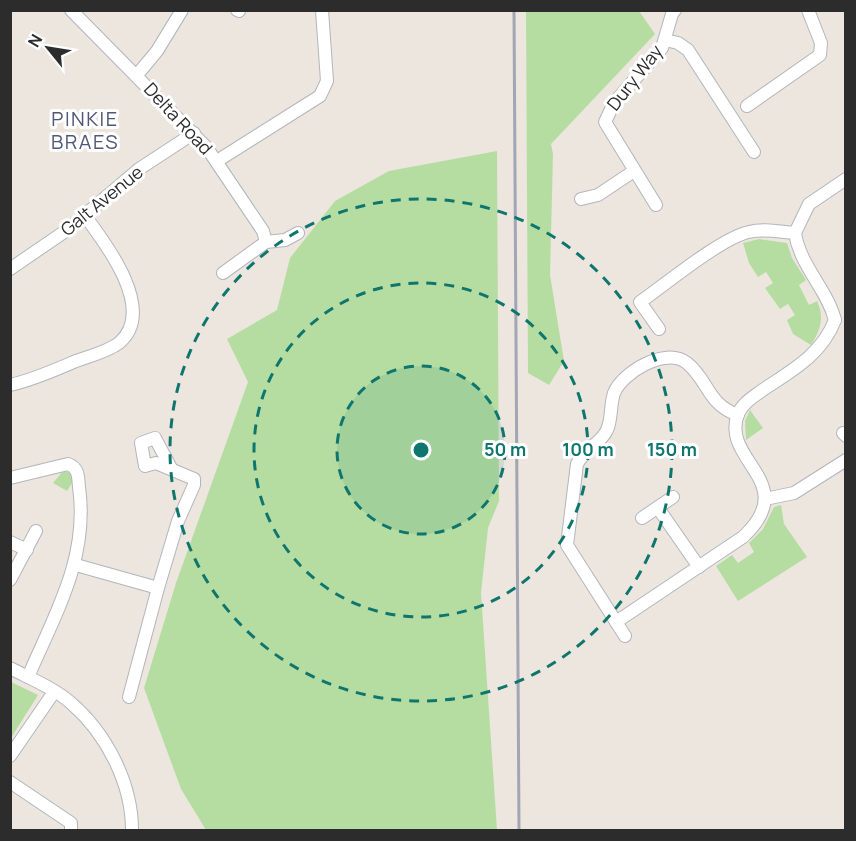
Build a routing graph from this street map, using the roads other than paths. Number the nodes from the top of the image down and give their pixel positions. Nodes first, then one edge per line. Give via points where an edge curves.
1 (71, 10) edge
2 (182, 10) edge
3 (322, 10) edge
4 (808, 10) edge
5 (674, 12) edge
6 (665, 40) junction
7 (137, 75) junction
8 (747, 106) dead end
9 (194, 133) junction
10 (754, 152) dead end
11 (218, 161) junction
12 (634, 171) junction
13 (846, 179) edge
14 (581, 199) dead end
15 (656, 205) dead end
16 (86, 216) junction
17 (298, 233) dead end
18 (795, 233) junction
19 (266, 242) junction
20 (10, 269) edge
21 (223, 273) dead end
22 (840, 320) edge
23 (659, 329) dead end
24 (10, 385) edge
25 (738, 415) junction
26 (846, 460) edge
27 (172, 470) dead end
28 (10, 478) edge
29 (673, 497) dead end
30 (765, 498) junction
31 (658, 508) junction
32 (642, 518) dead end
33 (36, 531) dead end
34 (10, 542) edge
35 (27, 550) junction
36 (76, 565) junction
37 (699, 567) junction
38 (10, 580) edge
39 (158, 588) junction
40 (616, 622) junction
41 (625, 636) dead end
42 (10, 668) edge
43 (28, 677) junction
44 (54, 692) junction
45 (129, 697) dead end
46 (10, 756) edge
47 (10, 782) edge
48 (71, 831) edge
49 (132, 831) edge

1 - 7 street, Delta Road
2 - 7 street
3 - 11 street via 327,81 320,96
4 - 8 street via 821,43 820,55
5 - 6 street, Dury Way
6 - 10 street via 678,42 688,50
6 - 12 street, Dury Way via 657,56 606,115 607,127
7 - 9 street, Delta Road
9 - 11 street, Delta Road
9 - 16 street, Galt Avenue via 139,170
11 - 19 street, Delta Road
12 - 14 street via 598,195
12 - 15 street, Dury Way
13 - 18 street via 809,204
16 - 20 street, Galt Avenue
16 - 24 street via 114,258 131,297 134,313 130,329 114,346
17 - 19 street via 285,240
18 - 22 street via 802,257
18 - 23 street via 748,232 685,270 640,302
19 - 21 street
22 - 25 street via 814,354 749,400
25 - 30 street via 740,447
25 - 40 street via 716,404 690,365 673,356 652,360 615,391 607,431 582,454 577,464 566,538 570,552
26 - 30 street via 794,493
27 - 39 street via 194,479 194,485
28 - 36 street via 68,464 78,472 82,504
29 - 31 street
30 - 37 street via 751,530
31 - 32 street
31 - 37 street
33 - 35 street
34 - 35 street
35 - 38 street
36 - 39 street
36 - 43 street
37 - 40 street
39 - 45 street
40 - 41 street
42 - 43 street
43 - 44 street
44 - 46 street
44 - 49 street via 72,704 117,763 132,816
47 - 48 street via 71,823

